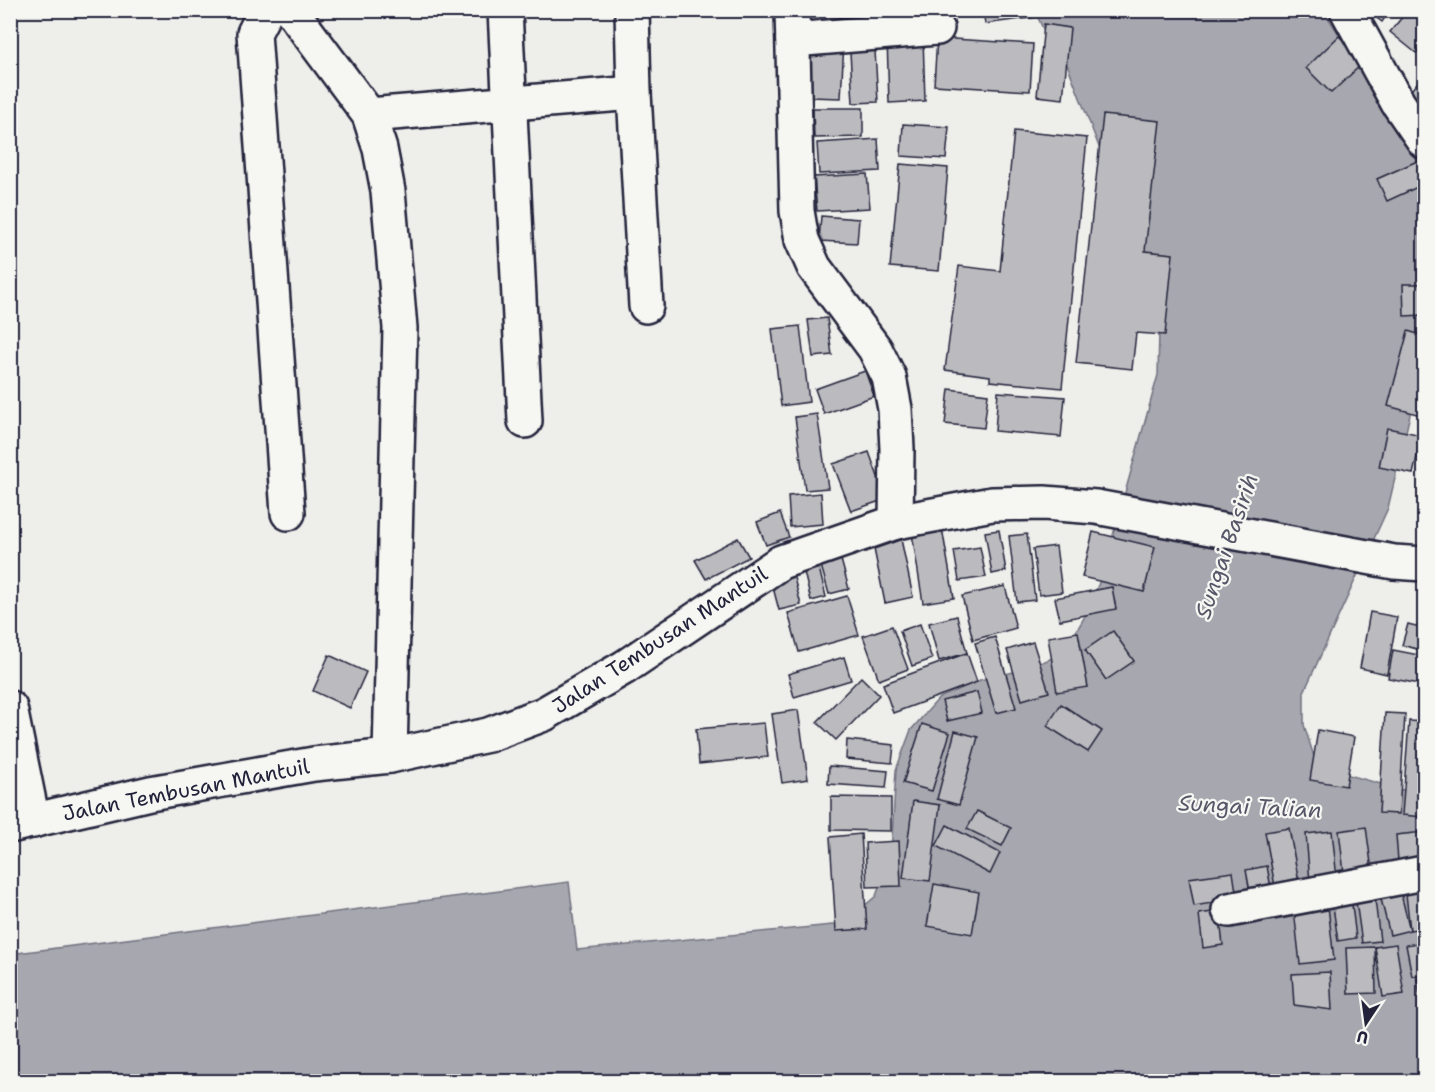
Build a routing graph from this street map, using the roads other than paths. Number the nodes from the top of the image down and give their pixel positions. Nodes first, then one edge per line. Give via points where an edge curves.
1 (266, 10) edge
2 (291, 10) edge
3 (505, 10) edge
4 (632, 10) edge
5 (1347, 10) edge
6 (792, 26) edge
7 (937, 28) dead end
8 (634, 93) junction
9 (511, 103) junction
10 (369, 115) junction
11 (1425, 141) edge
12 (646, 306) dead end
13 (525, 421) dead end
14 (288, 513) dead end
15 (896, 522) junction
16 (1409, 563) edge
17 (10, 708) edge
18 (390, 756) junction
19 (22, 823) edge
20 (1425, 873) edge
21 (1229, 910) dead end

1 - 14 street via 254,33
2 - 10 street
3 - 9 street
4 - 8 street
5 - 11 street via 1398,103
6 - 7 street
6 - 15 street via 797,211 802,240 814,267 875,349 888,377 895,409
8 - 9 street
8 - 12 street
9 - 10 street
9 - 13 street
10 - 18 street via 388,191 400,328
15 - 16 street, Jalan Tembusan Mantuil via 992,504 1095,507
15 - 18 street, Jalan Tembusan Mantuil via 781,562 625,667 544,714 488,735
17 - 19 street
18 - 19 street, Jalan Tembusan Mantuil via 302,766
20 - 21 street

